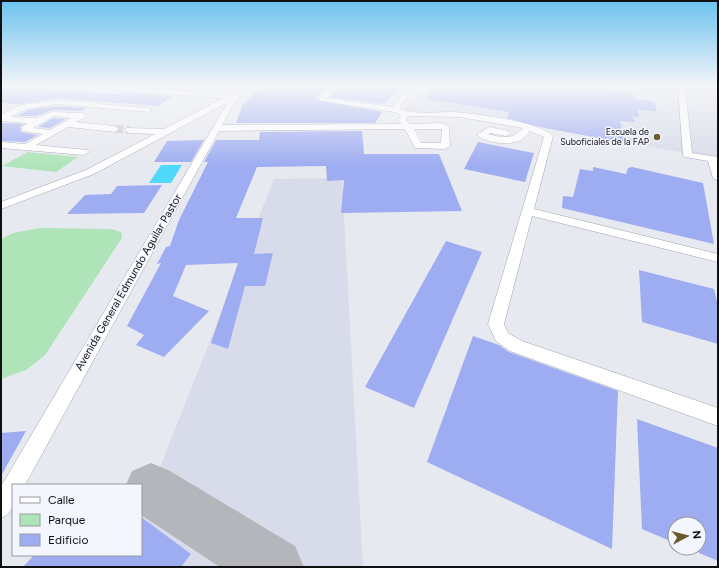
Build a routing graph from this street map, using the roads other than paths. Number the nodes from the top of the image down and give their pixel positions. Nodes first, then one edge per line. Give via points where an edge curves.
1 (13, 113) edge
2 (88, 113) edge
3 (188, 113) edge
4 (203, 113) edge
5 (224, 113) edge
6 (402, 113) edge
7 (684, 113) edge
8 (406, 114) junction
9 (82, 116) junction
10 (1, 119) edge
11 (37, 121) junction
12 (67, 124) junction
13 (216, 128) junction
14 (115, 129) tunnel mouth
15 (129, 130) tunnel mouth
16 (153, 131) junction
17 (165, 132) junction
18 (52, 133) junction
19 (1, 145) edge
20 (27, 147) junction
21 (84, 152) dead end
22 (715, 160) edge
23 (718, 178) edge
24 (1, 206) edge
25 (528, 211) junction
26 (718, 258) edge
27 (718, 417) edge
28 (14, 484) edge
29 (12, 487) edge
30 (1, 507) edge

1 - 10 street
2 - 9 street
3 - 16 street
4 - 17 street
5 - 13 street, Avenida General Edmundo Aguilar Pastor
6 - 8 street
7 - 22 street via 688,155
8 - 13 street via 402,120 408,126
8 - 25 street via 459,115 525,131 544,131 549,136
9 - 11 street via 52,114
9 - 12 street
10 - 11 street
11 - 18 street via 26,130
12 - 14 street
12 - 18 street
13 - 28 street, Avenida General Edmundo Aguilar Pastor
15 - 16 street
16 - 17 street
16 - 24 street via 85,167
17 - 24 street via 90,172
18 - 20 street
19 - 20 street
20 - 21 street
22 - 23 street
25 - 26 street
25 - 27 street via 496,324 502,337 516,346
29 - 30 street, Avenida General Edmundo Aguilar Pastor

